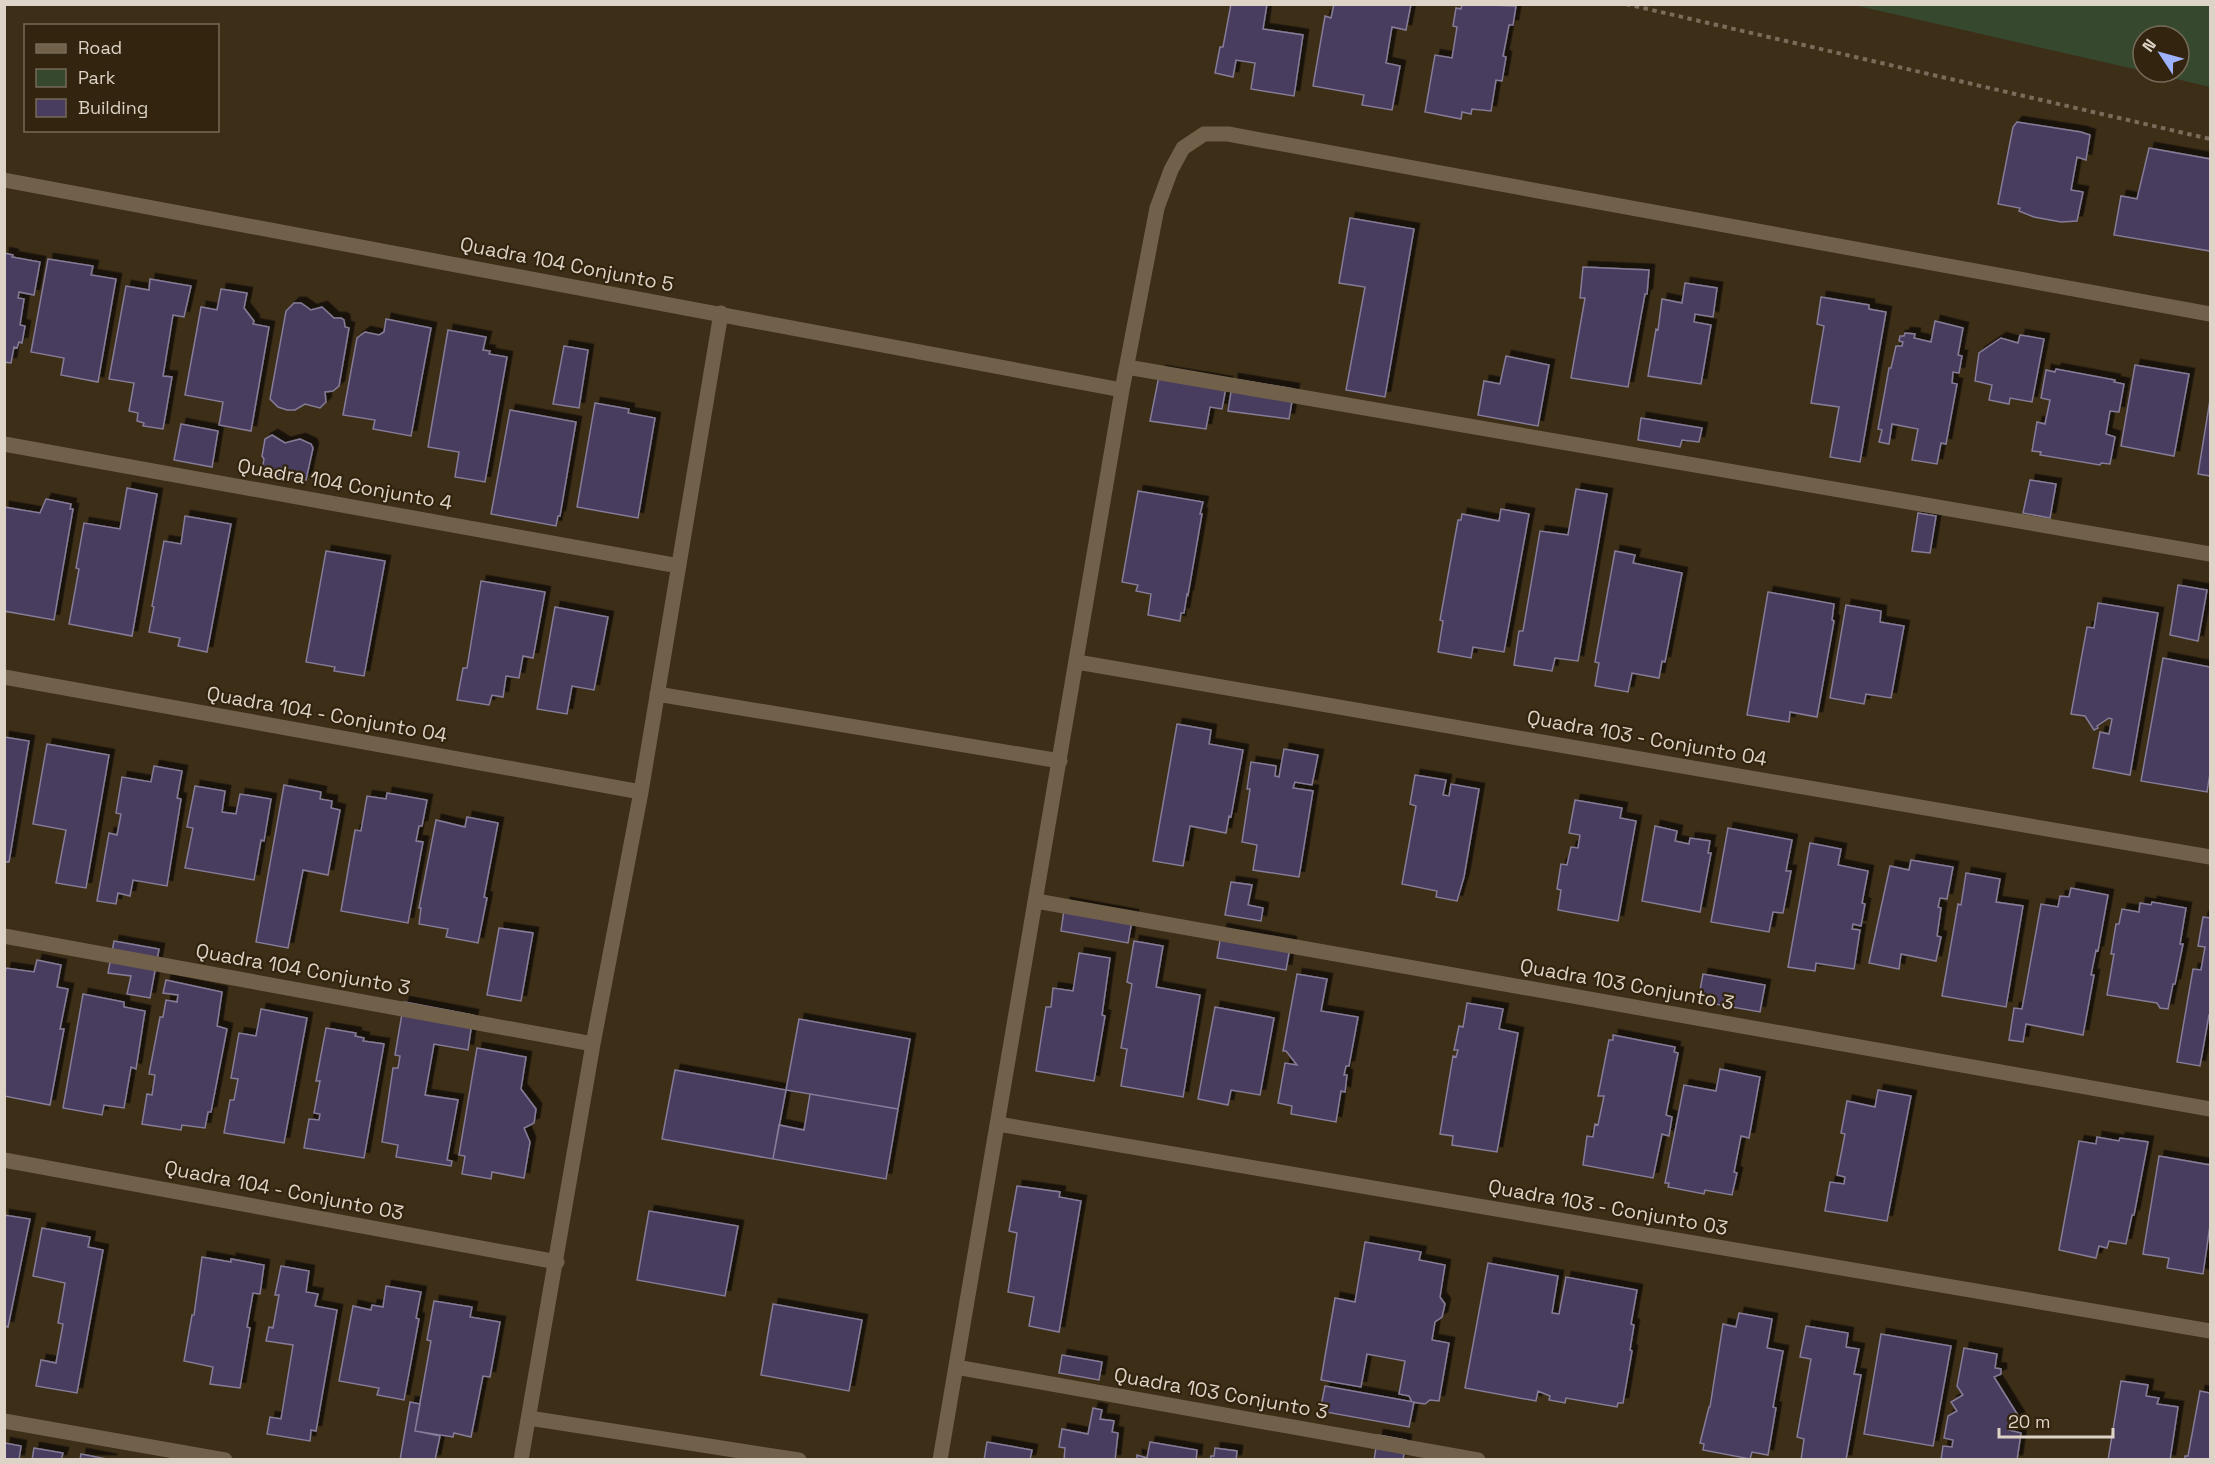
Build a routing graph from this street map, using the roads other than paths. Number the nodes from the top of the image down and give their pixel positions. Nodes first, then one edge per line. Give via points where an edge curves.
1 (4, 180) edge
2 (721, 313) junction
3 (2211, 314) edge
4 (1127, 367) junction
5 (1122, 390) junction
6 (4, 444) edge
7 (2211, 554) edge
8 (678, 566) junction
9 (1077, 662) junction
10 (4, 677) edge
11 (657, 694) junction
12 (1060, 761) junction
13 (641, 792) junction
14 (2211, 857) edge
15 (1036, 901) junction
16 (4, 936) edge
17 (593, 1044) junction
18 (2211, 1108) edge
19 (998, 1124) junction
20 (4, 1160) edge
21 (557, 1262) junction
22 (2211, 1331) edge
23 (956, 1367) junction
24 (529, 1418) junction
25 (4, 1421) edge
26 (225, 1460) edge
27 (521, 1460) edge
28 (799, 1460) edge
29 (940, 1460) edge
30 (1478, 1460) edge

1 - 2 street, Quadra 104 Conjunto 5
2 - 5 street, Quadra 104 Conjunto 5
2 - 8 street
3 - 4 street via 1228,134 1204,134 1183,148 1156,208
4 - 5 street
4 - 7 street
5 - 9 street
6 - 8 street, Quadra 104 Conjunto 4
8 - 11 street
9 - 12 street
9 - 14 street, Quadra 103 - Conjunto 04
10 - 13 street, Quadra 104 - Conjunto 04
11 - 12 street
11 - 13 street
12 - 15 street
13 - 17 street
15 - 18 street, Quadra 103 Conjunto 3
15 - 19 street
16 - 17 street, Quadra 104 Conjunto 3
17 - 21 street
19 - 22 street, Quadra 103 - Conjunto 03
19 - 23 street
20 - 21 street, Quadra 104 - Conjunto 03
21 - 24 street
23 - 29 street
23 - 30 street, Quadra 103 Conjunto 3
24 - 27 street
24 - 28 street
25 - 26 street

